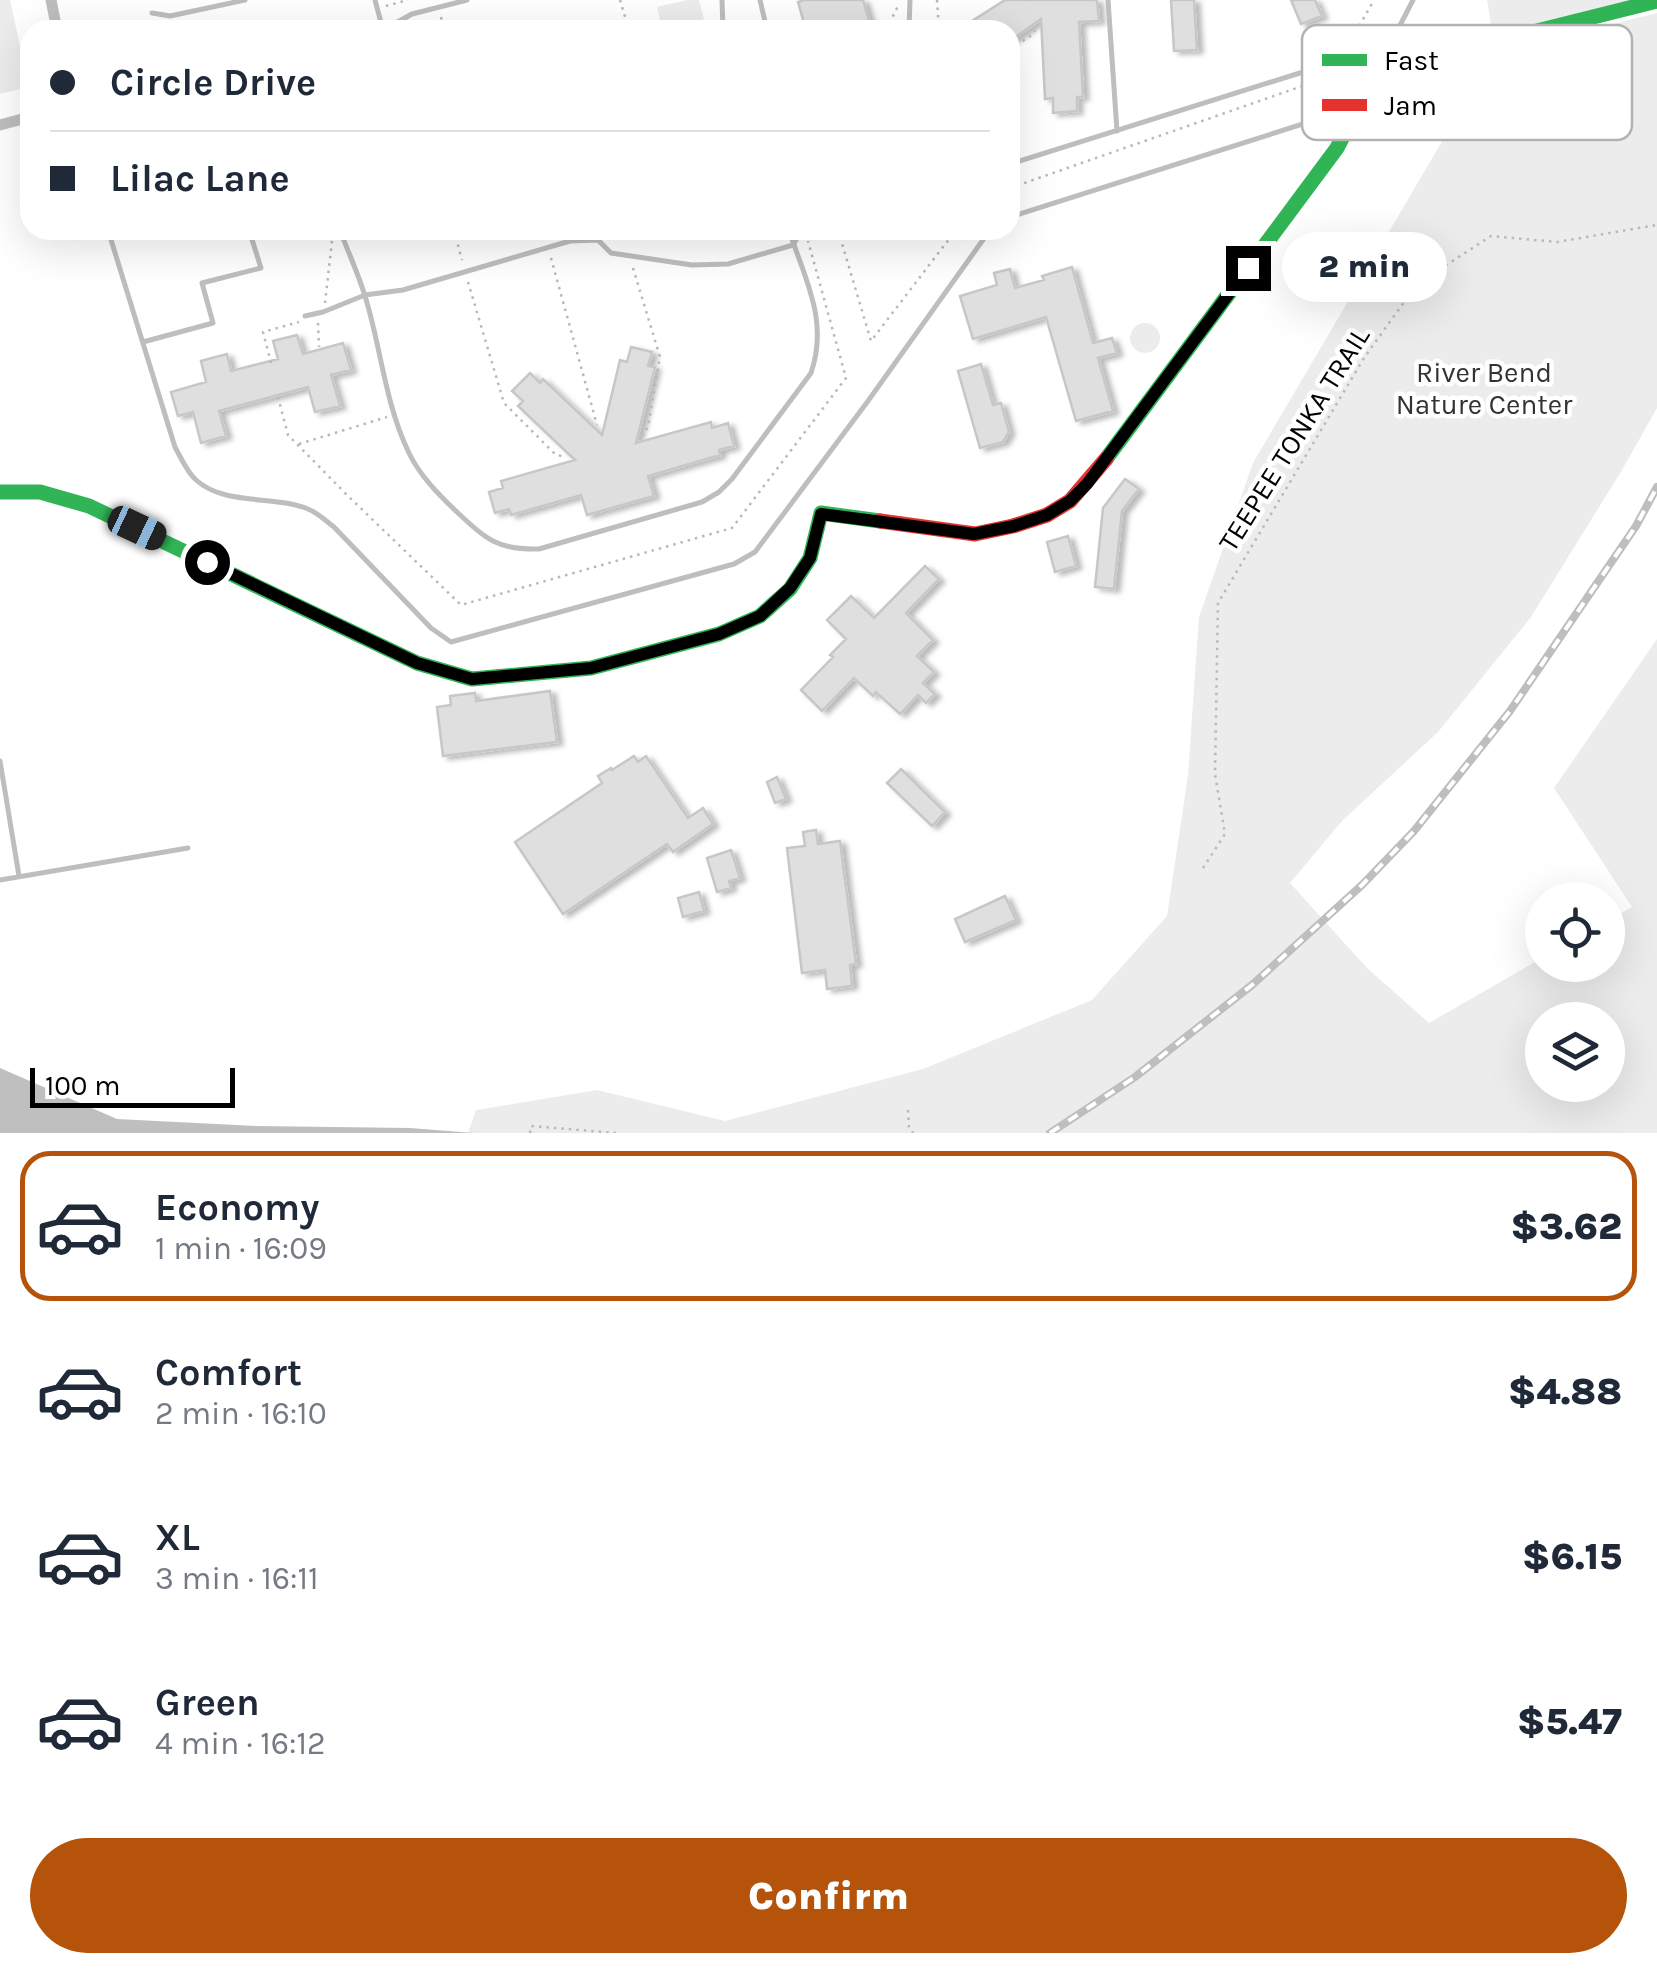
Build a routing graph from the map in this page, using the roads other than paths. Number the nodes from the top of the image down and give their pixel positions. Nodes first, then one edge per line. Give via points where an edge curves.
1 (244, 0) edge
2 (467, 0) edge
3 (1108, 0) edge
4 (1414, 0) edge
5 (1657, 1) edge
6 (152, 12) dead end
7 (401, 20) edge
8 (1401, 25) edge
9 (1561, 25) edge
10 (1302, 72) edge
11 (1302, 125) edge
12 (1117, 132) junction
13 (1341, 140) edge
14 (1020, 161) edge
15 (1020, 214) edge
16 (111, 240) edge
17 (252, 240) edge
18 (341, 240) edge
19 (792, 240) edge
20 (797, 240) edge
21 (983, 240) edge
22 (794, 245) junction
23 (365, 296) junction
24 (305, 316) dead end
25 (143, 342) junction
26 (0, 492) edge
27 (0, 762) edge
28 (188, 848) dead end
29 (19, 876) junction
30 (0, 880) edge

1 - 6 lane via 170,16
2 - 7 lane
3 - 12 lane
4 - 8 lane
5 - 9 street
10 - 12 lane
11 - 15 lane
12 - 14 lane
13 - 26 street via 1070,501 1047,515 974,534 821,514 810,558 760,616 719,634 591,668 472,679 417,663 102,511 38,490
16 - 25 lane
17 - 25 lane via 260,268 202,283 213,323
18 - 23 lane
19 - 22 lane
20 - 22 lane
21 - 25 lane via 756,552 734,564 451,642 318,514 222,493 193,478 175,447
22 - 23 lane via 728,264 692,265 612,252 598,240 570,241
22 - 23 lane via 816,308 810,373 732,479 702,502 539,549 503,547 422,474 395,414
23 - 24 lane
27 - 29 lane
28 - 29 lane
29 - 30 lane

